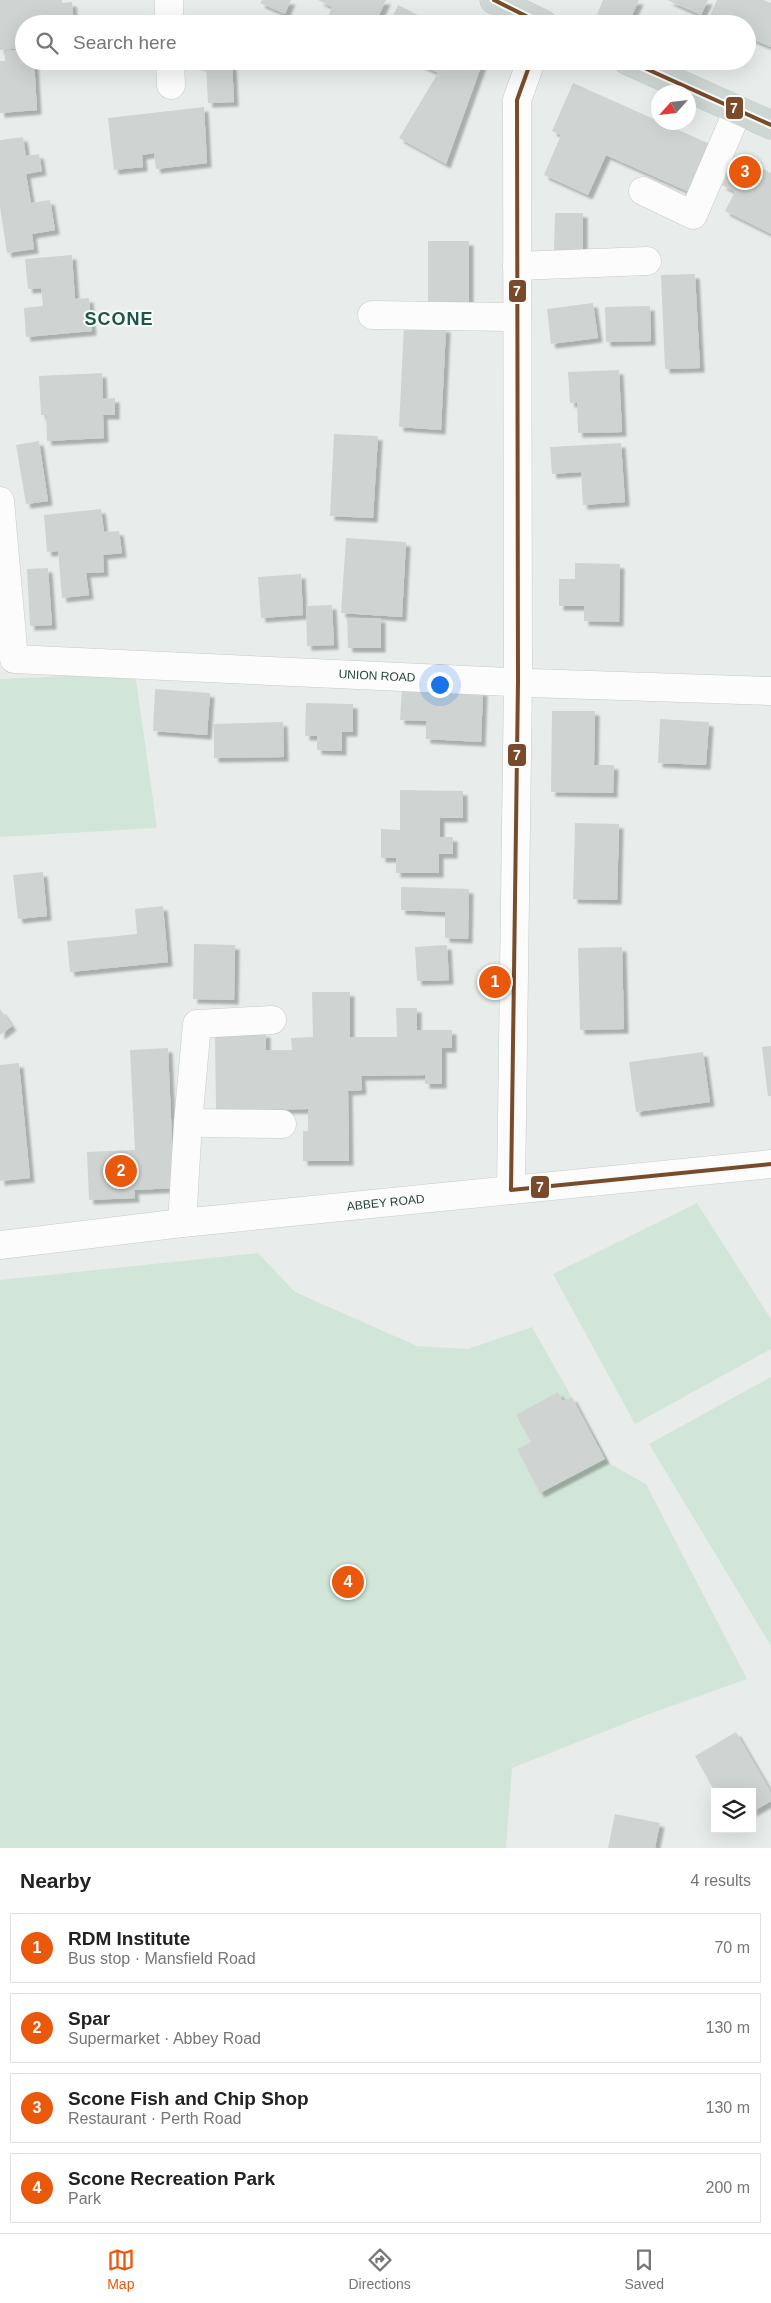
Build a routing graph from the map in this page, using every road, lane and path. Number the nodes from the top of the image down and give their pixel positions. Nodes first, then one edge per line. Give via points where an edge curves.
1 (169, 0) edge
2 (494, 0) edge
3 (169, 15) edge
4 (525, 15) edge
5 (528, 70) edge
6 (648, 70) edge
7 (738, 110) junction
8 (771, 125) edge
9 (643, 191) dead end
10 (647, 261) dead end
11 (517, 266) junction
12 (372, 315) dead end
13 (517, 317) junction
14 (0, 501) edge
15 (518, 682) junction
16 (771, 692) edge
17 (272, 1020) dead end
18 (188, 1123) junction
19 (282, 1124) dead end
20 (771, 1164) edge
21 (512, 1190) junction
22 (182, 1223) junction
23 (0, 1244) edge

1 - 3 street
2 - 4 main road
5 - 11 street via 517,100
6 - 7 main road
7 - 8 main road
7 - 9 street via 693,216
10 - 11 street
11 - 13 street
12 - 13 street
13 - 15 street
14 - 15 street, UNION ROAD via 14,659
15 - 16 street, UNION ROAD
15 - 21 street
17 - 18 street via 197,1024
18 - 19 street
18 - 22 street
20 - 21 street, ABBEY ROAD
21 - 22 street, ABBEY ROAD
22 - 23 street, ABBEY ROAD

